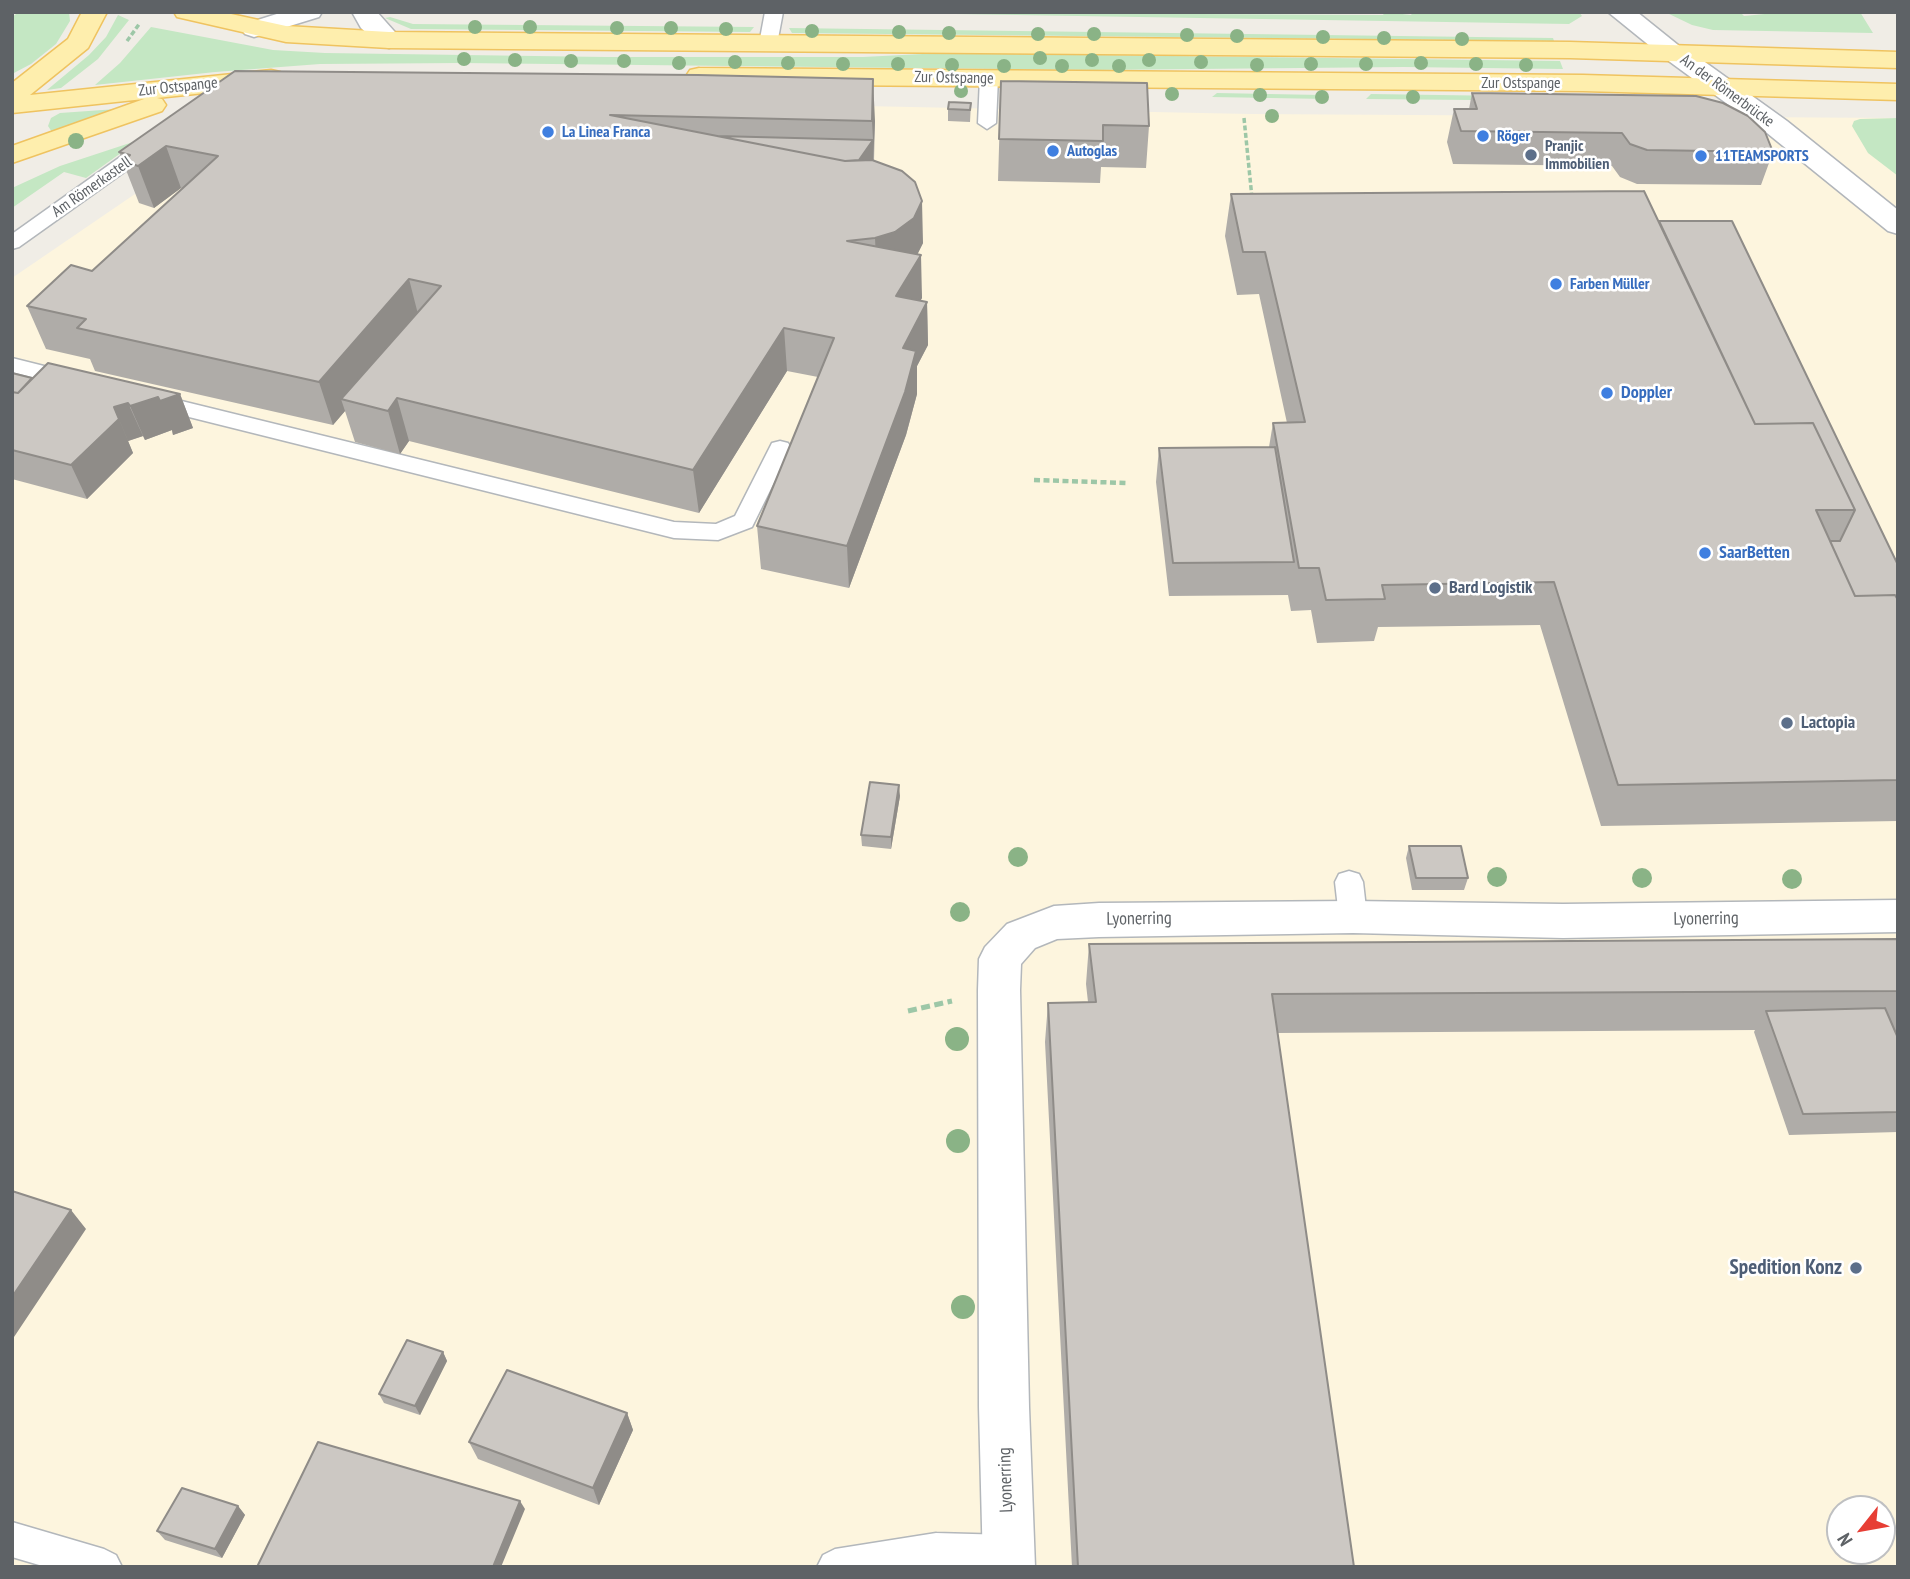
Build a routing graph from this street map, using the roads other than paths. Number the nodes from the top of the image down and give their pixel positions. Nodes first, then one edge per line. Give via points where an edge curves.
1 (95, 12) edge
2 (186, 12) edge
3 (310, 12) edge
4 (364, 12) edge
5 (774, 12) edge
6 (1620, 12) edge
7 (254, 29) junction
8 (389, 40) junction
9 (768, 44) junction
10 (1675, 53) junction
11 (1898, 60) edge
12 (300, 76) edge
13 (673, 76) edge
14 (989, 78) junction
15 (239, 81) junction
16 (1725, 88) junction
17 (1898, 92) edge
18 (12, 96) edge
19 (209, 102) edge
20 (12, 105) edge
21 (987, 124) dead end
22 (170, 130) edge
23 (12, 155) edge
24 (1898, 225) edge
25 (12, 243) edge
26 (12, 365) edge
27 (93, 385) edge
28 (134, 396) edge
29 (780, 448) dead end
30 (1898, 916) edge
31 (12, 1539) edge
32 (1009, 1560) edge
33 (104, 1567) edge
34 (835, 1567) edge

1 - 18 main road via 79,43
2 - 7 main road, Zur Ostspange
3 - 7 street
4 - 8 street
5 - 9 lane
6 - 10 street, An der Römerbrücke
7 - 8 main road, Zur Ostspange
8 - 9 main road, Zur Ostspange
9 - 10 main road, Zur Ostspange
10 - 11 main road, Zur Ostspange
10 - 16 street, An der Römerbrücke
12 - 15 main road, Zur Ostspange
13 - 14 main road, Zur Ostspange
14 - 16 main road, Zur Ostspange
14 - 21 lane
15 - 19 lane
15 - 20 main road, Zur Ostspange
15 - 23 main road via 157,104
16 - 17 main road, Zur Ostspange
16 - 24 street, An der Römerbrücke
22 - 25 lane, Am Römerkastell
26 - 27 lane
28 - 29 lane via 674,530 718,532 744,521
30 - 32 street, Lyonerring via 1563,921 1351,899 1054,923 1021,936 1000,959
31 - 33 lane
32 - 34 lane via 936,1551

